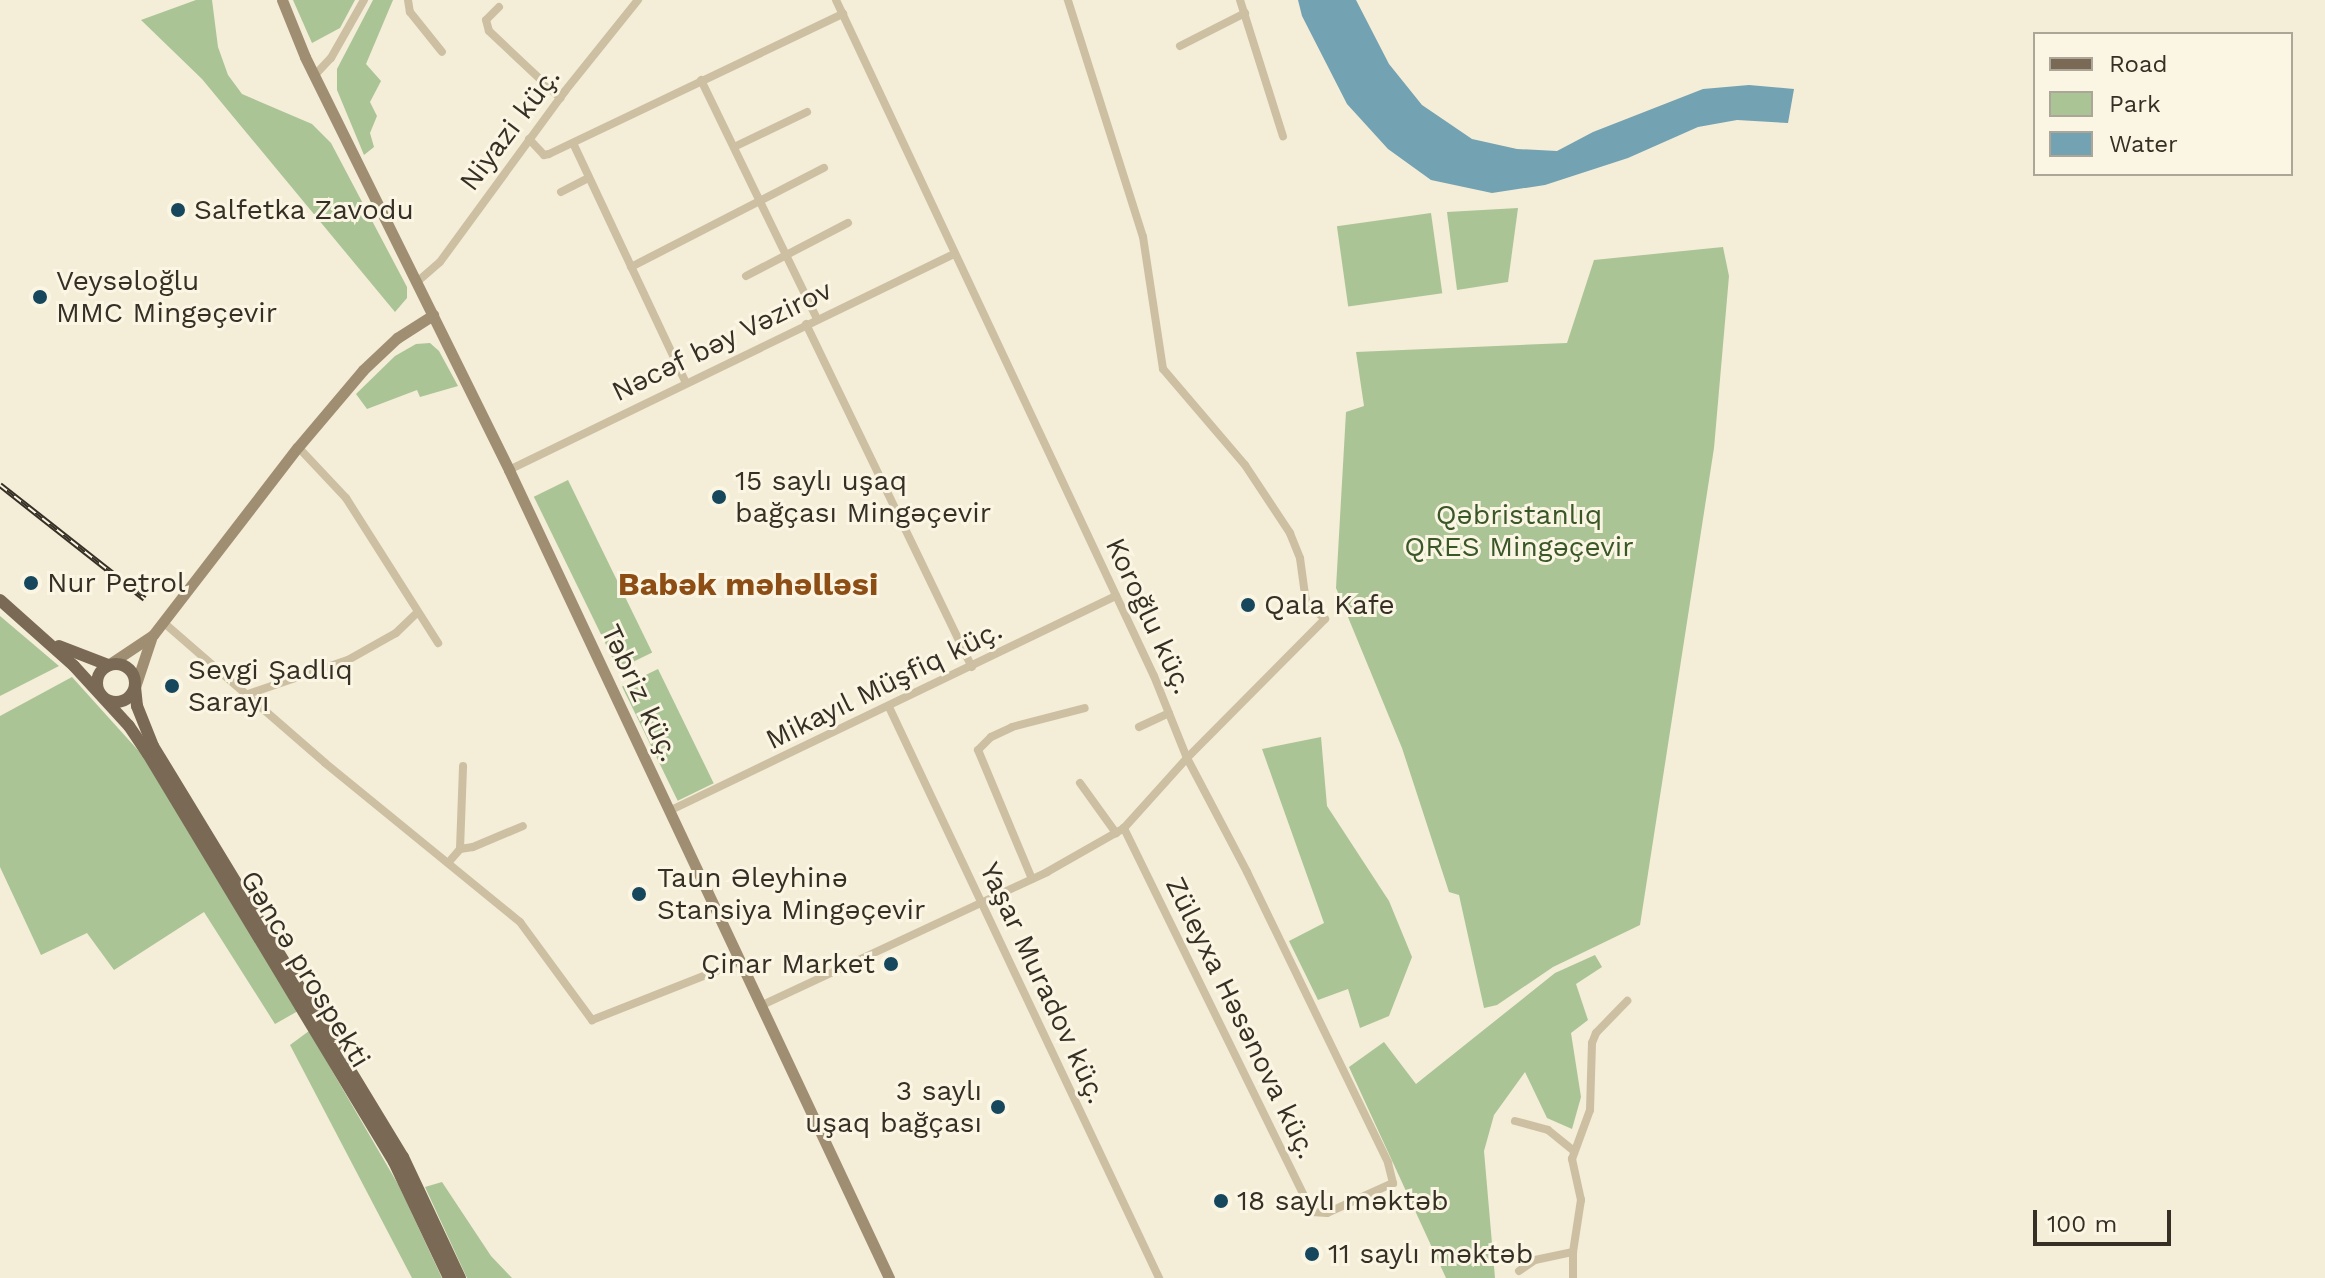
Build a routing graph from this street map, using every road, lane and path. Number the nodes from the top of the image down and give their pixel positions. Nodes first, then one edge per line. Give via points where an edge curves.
1 (282, 0) edge
2 (364, 0) edge
3 (408, 0) edge
4 (638, 0) edge
5 (836, 0) edge
6 (1068, 0) edge
7 (1240, 0) edge
8 (499, 7) dead end
9 (1245, 13) junction
10 (843, 14) junction
11 (1180, 46) dead end
12 (442, 52) dead end
13 (314, 76) junction
14 (701, 80) junction
15 (560, 98) junction
16 (807, 112) dead end
17 (1283, 136) dead end
18 (529, 139) junction
19 (573, 143) junction
20 (734, 147) junction
21 (824, 168) dead end
22 (589, 178) junction
23 (561, 192) dead end
24 (760, 200) junction
25 (848, 223) dead end
26 (954, 254) junction
27 (786, 255) junction
28 (631, 267) junction
29 (746, 276) dead end
30 (417, 282) junction
31 (433, 315) junction
32 (817, 319) junction
33 (806, 324) junction
34 (686, 383) junction
35 (298, 447) junction
36 (509, 470) junction
37 (1116, 596) junction
38 (0, 600) edge
39 (417, 613) junction
40 (163, 622) junction
41 (153, 635) junction
42 (45, 639) junction
43 (438, 643) dead end
44 (108, 665) junction
45 (972, 667) junction
46 (135, 687) junction
47 (248, 694) junction
48 (102, 695) junction
49 (889, 707) junction
50 (1085, 708) dead end
51 (1169, 713) junction
52 (1139, 727) dead end
53 (1187, 758) junction
54 (463, 766) dead end
55 (1080, 783) dead end
56 (669, 811) junction
57 (523, 826) dead end
58 (1120, 831) junction
59 (460, 849) junction
60 (448, 863) junction
61 (1032, 879) junction
62 (980, 902) junction
63 (739, 962) junction
64 (1627, 1001) dead end
65 (760, 1006) junction
66 (1515, 1121) dead end
67 (1573, 1150) junction
68 (1327, 1213) joint
69 (1573, 1252) junction
70 (1519, 1271) dead end
71 (449, 1278) edge
72 (460, 1278) edge
73 (889, 1278) edge
74 (1159, 1278) edge
75 (1573, 1278) edge

1 - 13 main road, Təbriz küç.
2 - 13 street via 331,58
3 - 12 street via 410,12
4 - 15 street, Niyazi küç.
5 - 10 street, Koroğlu küç.
6 - 53 street via 1143,237 1163,369 1245,465 1290,533 1300,558 1306,602 1325,619
7 - 9 street
8 - 15 street via 486,20 489,31
9 - 11 street
9 - 17 street
10 - 14 street
10 - 26 street, Koroğlu küç.
13 - 30 main road, Təbriz küç.
14 - 19 street
14 - 20 street
15 - 18 street, Niyazi küç.
16 - 20 street
18 - 19 street via 544,155
18 - 30 street, Niyazi küç. via 440,262
19 - 22 street
20 - 24 street
21 - 24 street
22 - 23 street
22 - 28 street
24 - 27 street
24 - 28 street
25 - 27 street
26 - 32 street, Nəcəf bəy Vəzirov
26 - 37 street, Koroğlu küç.
27 - 29 street
27 - 32 street
28 - 34 street
30 - 31 main road, Təbriz küç.
31 - 35 main road via 375,358
31 - 36 main road, Təbriz küç.
32 - 33 street, Nəcəf bəy Vəzirov
33 - 34 street, Nəcəf bəy Vəzirov
33 - 45 street
34 - 36 street, Nəcəf bəy Vəzirov
35 - 39 street via 346,498
35 - 40 main road
36 - 56 main road, Təbriz küç.
37 - 45 street, Mikayıl Müşfiq küç.
37 - 51 street, Koroğlu küç.
38 - 42 main road
39 - 43 street
39 - 47 street via 396,633 348,660
40 - 41 main road
40 - 47 street
41 - 44 main road
41 - 46 main road
42 - 44 main road
42 - 48 main road, Gəncə prospekti
44 - 46 main road via 126,666
44 - 48 main road via 98,678
45 - 49 street, Mikayıl Müşfiq küç.
46 - 48 main road via 118,702
46 - 72 main road, Gəncə prospekti via 153,746 403,1157
47 - 60 street
48 - 71 main road, Gəncə prospekti via 148,754 394,1162
49 - 56 street, Mikayıl Müşfiq küç.
49 - 62 street, Yaşar Muradov küç.
50 - 61 street via 1012,727 978,750
51 - 52 street
51 - 53 street, Koroğlu küç.
53 - 58 street
53 - 68 street, Koroğlu küç. via 1242,860 1394,1178
54 - 59 street
55 - 58 street
56 - 63 main road, Təbriz küç.
57 - 59 street
58 - 61 street
58 - 68 street, Züleyxa Həsənova küç. via 1312,1212
59 - 60 street
60 - 63 street via 520,922 592,1020
61 - 62 street
62 - 65 street
62 - 74 street, Yaşar Muradov küç.
63 - 65 main road, Təbriz küç.
64 - 67 street via 1592,1043 1590,1110
65 - 73 main road, Təbriz küç.
66 - 67 street via 1548,1130
67 - 69 street via 1581,1200
69 - 70 street via 1535,1260
69 - 75 street

